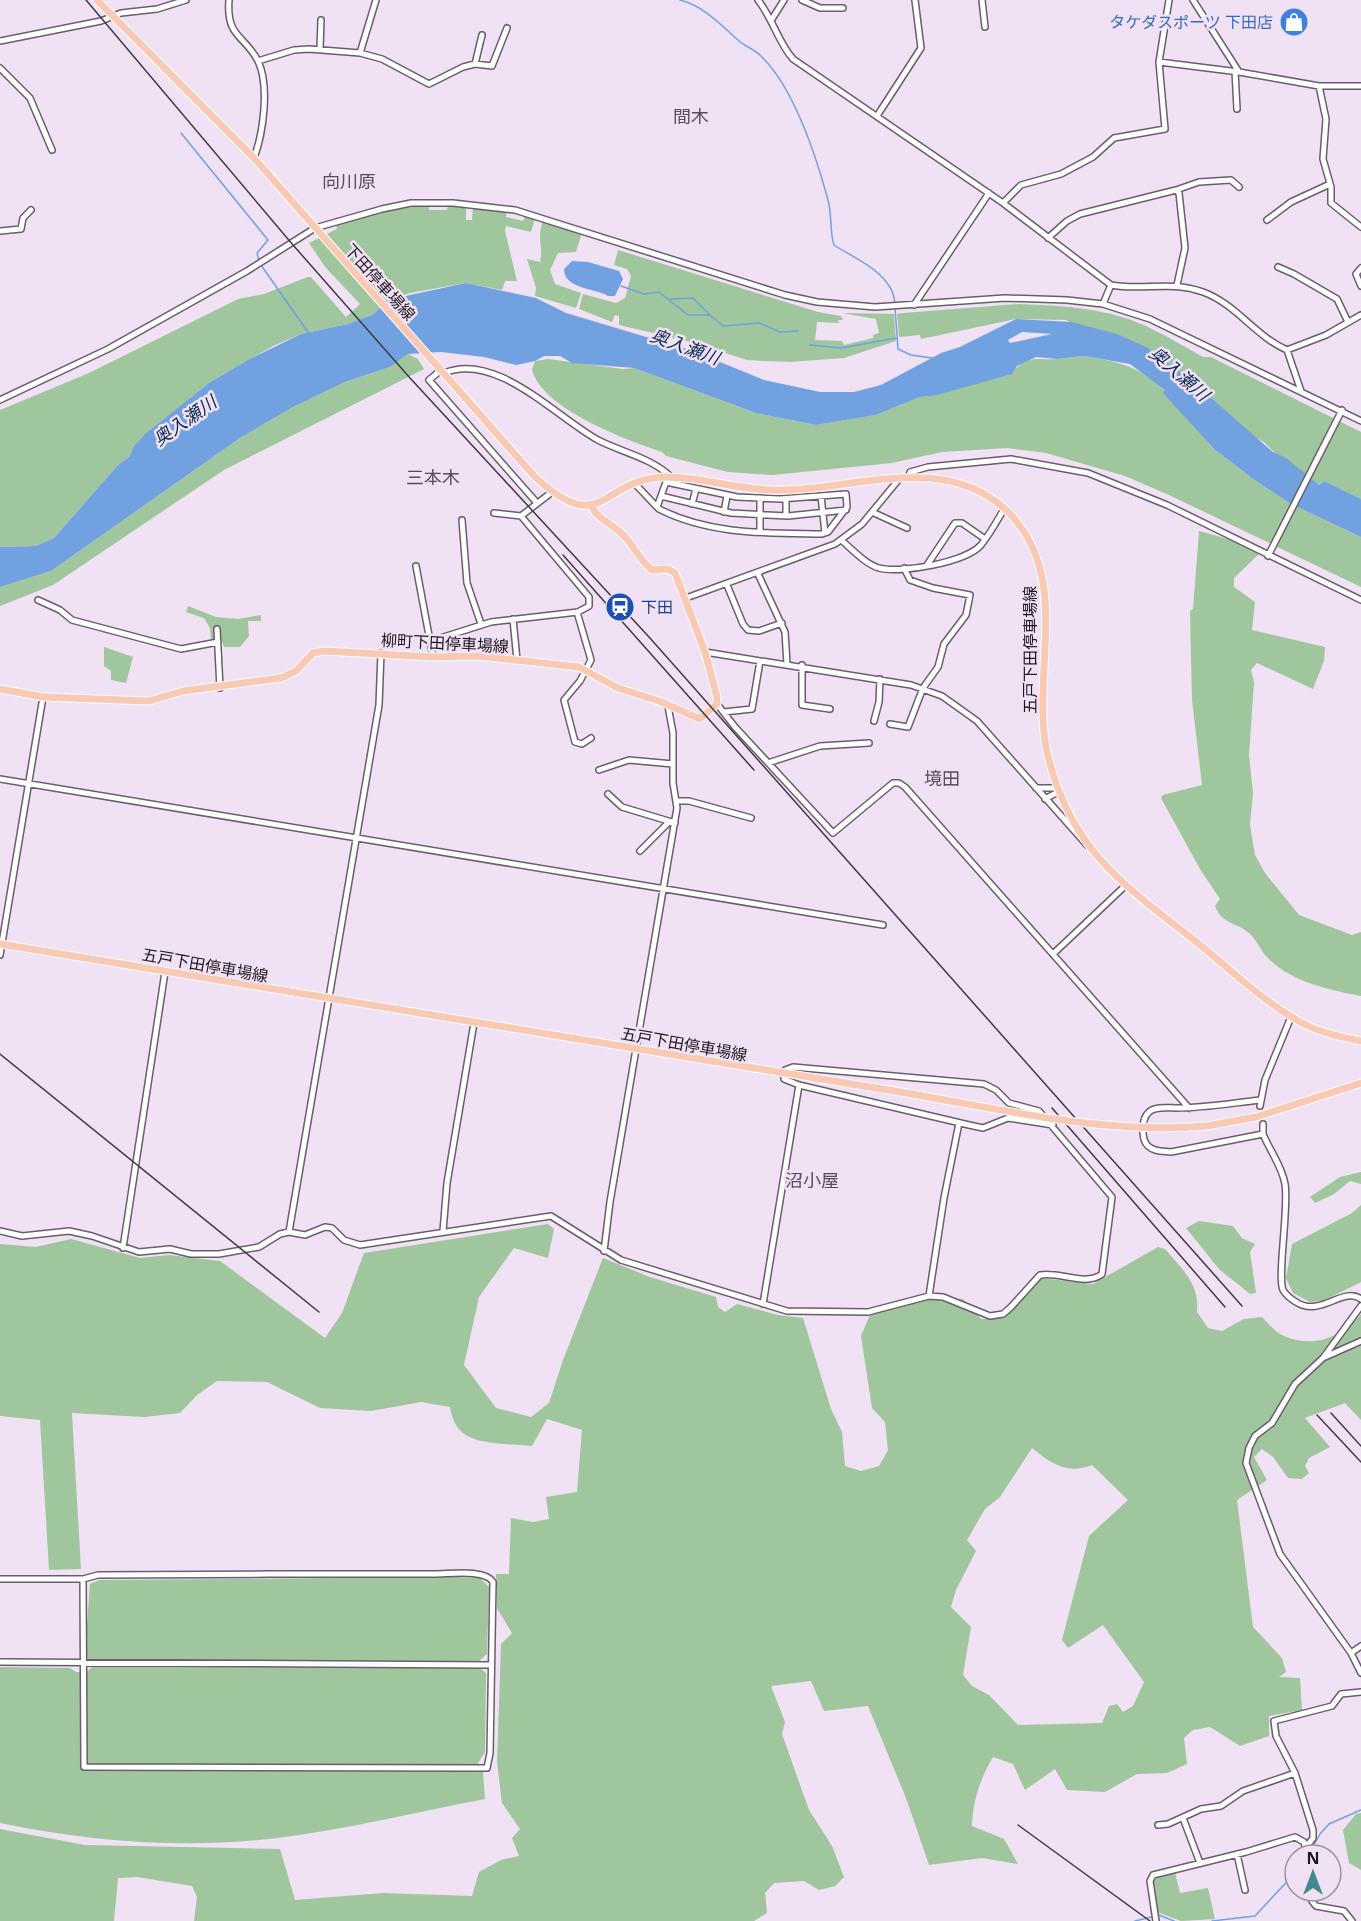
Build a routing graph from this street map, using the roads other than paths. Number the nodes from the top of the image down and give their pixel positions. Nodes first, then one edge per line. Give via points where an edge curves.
1 (97, 0) edge
2 (186, 0) edge
3 (229, 0) edge
4 (376, 0) edge
5 (758, 0) edge
6 (784, 0) edge
7 (802, 0) edge
8 (915, 0) edge
9 (982, 0) edge
10 (1169, 0) edge
11 (1193, 0) edge
12 (843, 8) dead end
13 (113, 17) junction
14 (321, 20) dead end
15 (772, 20) junction
16 (985, 27) dead end
17 (507, 28) dead end
18 (482, 35) dead end
19 (0, 41) edge
20 (320, 50) junction
21 (360, 53) junction
22 (258, 61) junction
23 (1159, 62) junction
24 (475, 64) junction
25 (0, 68) edge
26 (1237, 71) junction
27 (1319, 86) junction
28 (1361, 86) edge
29 (1237, 109) dead end
30 (877, 116) junction
31 (52, 150) dead end
32 (254, 158) junction
33 (1330, 184) junction
34 (1239, 188) dead end
35 (1176, 190) junction
36 (989, 193) junction
37 (1003, 203) junction
38 (31, 210) dead end
39 (1267, 220) dead end
40 (1361, 227) edge
41 (316, 230) junction
42 (0, 231) edge
43 (1048, 238) junction
44 (1278, 267) dead end
45 (1361, 268) edge
46 (1110, 285) junction
47 (1177, 285) junction
48 (1361, 286) edge
49 (1103, 304) junction
50 (914, 305) junction
51 (1361, 315) edge
52 (1348, 322) junction
53 (1287, 350) junction
54 (440, 370) junction
55 (1301, 391) junction
56 (0, 400) edge
57 (1341, 411) junction
58 (1361, 421) edge
59 (670, 477) junction
60 (904, 478) junction
61 (635, 484) junction
62 (696, 489) junction
63 (552, 492) junction
64 (661, 496) junction
65 (727, 496) junction
66 (820, 496) junction
67 (760, 498) junction
68 (786, 499) junction
69 (537, 504) junction
70 (692, 504) junction
71 (591, 506) junction
72 (657, 507) junction
73 (1004, 509) junction
74 (846, 510) junction
75 (822, 511) junction
76 (724, 512) junction
77 (872, 512) junction
78 (495, 513) dead end
79 (760, 514) junction
80 (521, 516) junction
81 (786, 516) junction
82 (462, 519) dead end
83 (907, 528) dead end
84 (760, 532) junction
85 (826, 532) junction
86 (985, 539) junction
87 (841, 541) junction
88 (1270, 555) junction
89 (927, 565) junction
90 (416, 567) dead end
91 (904, 568) junction
92 (758, 574) junction
93 (727, 585) junction
94 (686, 598) junction
95 (38, 600) dead end
96 (1361, 600) edge
97 (577, 612) junction
98 (513, 619) junction
99 (782, 623) junction
100 (481, 624) junction
101 (217, 629) dead end
102 (431, 641) junction
103 (218, 642) junction
104 (705, 652) junction
105 (381, 654) junction
106 (434, 657) junction
107 (518, 660) junction
108 (760, 661) junction
109 (787, 664) junction
110 (802, 665) junction
111 (587, 669) junction
112 (880, 679) junction
113 (220, 688) junction
114 (923, 688) junction
115 (0, 689) edge
116 (43, 697) junction
117 (717, 704) junction
118 (668, 706) junction
119 (830, 709) dead end
120 (724, 712) junction
121 (874, 721) dead end
122 (890, 724) dead end
123 (591, 738) dead end
124 (869, 743) dead end
125 (768, 763) junction
126 (673, 764) junction
127 (599, 770) dead end
128 (0, 779) edge
129 (28, 784) junction
130 (1036, 788) junction
131 (1058, 790) junction
132 (608, 794) dead end
133 (1045, 799) junction
134 (676, 801) junction
135 (752, 818) dead end
136 (672, 822) junction
137 (356, 837) junction
138 (1091, 848) junction
139 (640, 850) dead end
140 (1126, 885) junction
141 (663, 889) junction
142 (883, 925) dead end
143 (1, 944) edge
144 (1053, 954) junction
145 (0, 955) edge
146 (165, 972) junction
147 (330, 1000) junction
148 (1291, 1017) junction
149 (474, 1023) junction
150 (1361, 1041) edge
151 (637, 1050) junction
152 (784, 1074) junction
153 (1361, 1083) edge
154 (799, 1085) junction
155 (1189, 1108) junction
156 (959, 1123) junction
157 (1263, 1124) dead end
158 (1053, 1125) junction
159 (1263, 1134) junction
160 (0, 1231) edge
161 (443, 1231) junction
162 (289, 1232) junction
163 (123, 1248) junction
164 (604, 1251) junction
165 (929, 1296) junction
166 (1361, 1299) edge
167 (763, 1304) junction
168 (1361, 1306) edge
169 (1361, 1341) edge
170 (1323, 1358) junction
171 (0, 1579) edge
172 (83, 1579) junction
173 (1361, 1646) edge
174 (1351, 1653) junction
175 (0, 1662) edge
176 (82, 1664) junction
177 (490, 1665) junction
178 (1361, 1673) edge
179 (1361, 1692) edge
180 (1295, 1773) junction
181 (1183, 1818) junction
182 (1158, 1825) dead end
183 (1305, 1843) edge
184 (1309, 1843) edge
185 (1237, 1854) junction
186 (1200, 1863) junction
187 (1245, 1890) dead end
188 (1314, 1903) edge
189 (1156, 1921) edge
190 (1352, 1921) edge

1 - 13 main road, 下田停車場線
2 - 13 street
3 - 22 street via 232,27
4 - 21 street
5 - 15 street
6 - 15 street
7 - 12 street via 820,8
8 - 30 street via 921,48
9 - 16 street
10 - 23 street
11 - 26 street
13 - 19 street
13 - 32 main road, 下田停車場線
14 - 20 street
15 - 30 street via 783,48 793,59
17 - 24 street via 492,66
18 - 24 street
20 - 21 street
20 - 22 street via 294,50
21 - 24 street via 382,59 429,84
22 - 32 street via 264,109
23 - 26 street
23 - 37 street via 1165,129 1114,138 1093,157 1061,174 1021,184
25 - 31 street via 30,98
26 - 27 street
26 - 29 street
27 - 28 street
27 - 33 street via 1326,119 1323,159
30 - 36 street
32 - 41 main road, 下田停車場線
33 - 39 street via 1291,202
33 - 40 street via 1331,203
34 - 35 street via 1231,180 1214,180
35 - 43 street via 1080,214 1066,220
35 - 47 street via 1185,248
36 - 37 street
36 - 50 street
37 - 43 street
38 - 42 street via 23,218 21,229
41 - 50 street via 411,203 498,207 558,222 785,295 875,307
41 - 54 main road, 下田停車場線
41 - 56 street via 108,350
43 - 46 street
44 - 52 street via 1337,299
45 - 48 street via 1356,274
46 - 47 street
46 - 49 street
47 - 53 street via 1225,302 1256,332
49 - 50 street via 1005,298
49 - 55 street via 1150,320
51 - 52 street
52 - 53 street
53 - 55 street
54 - 59 street via 498,376 595,438 652,464
54 - 63 main road, 下田停車場線
54 - 69 street via 429,380
55 - 57 street
57 - 58 street
57 - 88 street
59 - 60 main road, 五戸下田停車場線 via 750,489 793,490
59 - 61 main road, 五戸下田停車場線
60 - 73 main road, 五戸下田停車場線 via 939,479 966,486
60 - 77 street
60 - 88 street via 913,470 989,460 1057,465 1088,473 1167,505
61 - 71 main road, 五戸下田停車場線
61 - 72 street
62 - 64 street via 666,483
62 - 65 street
62 - 70 street
63 - 69 street
63 - 71 main road, 下田停車場線 via 579,506
64 - 70 street
64 - 72 street
65 - 67 street
65 - 76 street
66 - 68 street
66 - 74 street via 846,494
66 - 75 street
67 - 68 street
67 - 79 street
68 - 81 street
69 - 80 street
70 - 76 street
71 - 94 main road via 597,516 631,544 648,567 672,570
72 - 84 street via 689,522
73 - 86 street
73 - 131 main road, 五戸下田停車場線 via 1026,536 1044,580 1047,622 1043,721
74 - 75 street
74 - 85 street
75 - 81 street
75 - 85 street
76 - 79 street
77 - 83 street
77 - 87 street
78 - 80 street
79 - 81 street
79 - 84 street
80 - 97 street via 589,597 589,606
82 - 100 street via 467,584
84 - 85 street
85 - 87 street
86 - 89 street via 969,554
86 - 89 street via 962,523 955,523
87 - 91 street via 879,568
87 - 92 street
88 - 96 street
89 - 91 street
90 - 102 street
91 - 114 street via 910,580 971,598 966,615 950,634 938,667
92 - 93 street
92 - 99 street
93 - 94 street
93 - 99 street via 748,630 759,631
94 - 104 main road
95 - 103 street via 72,620 181,649
97 - 98 street
97 - 111 street via 591,656
98 - 100 street
98 - 107 street
99 - 109 street
100 - 102 street
101 - 103 street
102 - 106 street
103 - 113 street
104 - 108 street
104 - 117 main road
105 - 106 main road, 柳町下田停車場線
105 - 113 main road, 柳町下田停車場線 via 317,652 296,671 281,678
105 - 137 street via 379,705
106 - 107 main road, 柳町下田停車場線
107 - 111 main road, 柳町下田停車場線
108 - 109 street
108 - 120 street via 752,709
109 - 110 street
110 - 112 street
110 - 119 street via 802,705
111 - 118 main road, 柳町下田停車場線 via 618,688
111 - 123 street via 565,696 564,704 575,742 582,744
112 - 114 street
112 - 121 street
113 - 116 main road, 柳町下田停車場線 via 133,702
114 - 122 street via 909,727
114 - 130 street via 971,716
115 - 116 main road, 柳町下田停車場線
116 - 129 street
117 - 118 main road, 柳町下田停車場線 via 700,719
117 - 120 street
118 - 126 street
120 - 125 street
124 - 125 street via 820,746
125 - 144 street via 833,833 893,783 899,783
126 - 127 street via 628,760
126 - 134 street
128 - 129 street
129 - 137 street
129 - 143 street
130 - 131 street
130 - 133 street
131 - 133 street
131 - 138 main road, 五戸下田停車場線
132 - 136 street via 622,807
133 - 138 street
134 - 135 street
134 - 136 street
136 - 139 street
136 - 141 street
137 - 141 street
137 - 147 street
138 - 140 main road, 五戸下田停車場線
140 - 144 street
140 - 148 main road, 五戸下田停車場線
141 - 142 street
141 - 151 street
143 - 145 street
143 - 146 main road, 五戸下田停車場線
144 - 155 street
146 - 147 main road, 五戸下田停車場線
146 - 163 street
147 - 149 main road, 五戸下田停車場線
147 - 162 street
148 - 150 main road, 五戸下田停車場線 via 1318,1031
148 - 155 street via 1260,1103
149 - 151 main road, 五戸下田停車場線
149 - 161 street via 447,1183
151 - 152 main road, 五戸下田停車場線
151 - 164 street
152 - 153 main road, 五戸下田停車場線, bridge via 1123,1129 1166,1130 1267,1114
152 - 154 street via 786,1081
152 - 158 street via 787,1067 793,1067 984,1084 1009,1103 1039,1111
154 - 156 street
154 - 167 street
155 - 159 street via 1150,1110 1143,1123 1148,1146 1171,1152
156 - 158 street via 983,1128 1008,1118
156 - 165 street
157 - 159 street
158 - 165 street via 1112,1197 1102,1275 1087,1280 1041,1275 1003,1314 990,1316
159 - 166 street via 1285,1185 1283,1289 1299,1304 1312,1308 1350,1295
160 - 163 street via 22,1236 69,1231
161 - 162 street via 360,1245 344,1240 332,1228 305,1235
161 - 164 street via 551,1216
162 - 163 street via 259,1247 219,1254
164 - 167 street via 621,1260
165 - 167 street via 868,1312 787,1311
168 - 170 street
169 - 170 street
170 - 174 street via 1295,1384 1272,1423 1255,1436 1246,1463 1280,1554
171 - 172 street
172 - 176 street
172 - 177 street via 98,1575 486,1577 493,1582
173 - 174 street
174 - 178 street
175 - 176 street
176 - 177 street
176 - 177 street via 84,1767 487,1768
179 - 180 street via 1341,1694 1332,1706 1274,1721 1276,1736
180 - 181 street via 1243,1791 1221,1806 1201,1809
180 - 184 street via 1313,1830
181 - 182 street
181 - 186 street
183 - 185 street via 1295,1837
185 - 186 street
185 - 187 street
186 - 189 street via 1151,1876
188 - 190 street via 1344,1911

